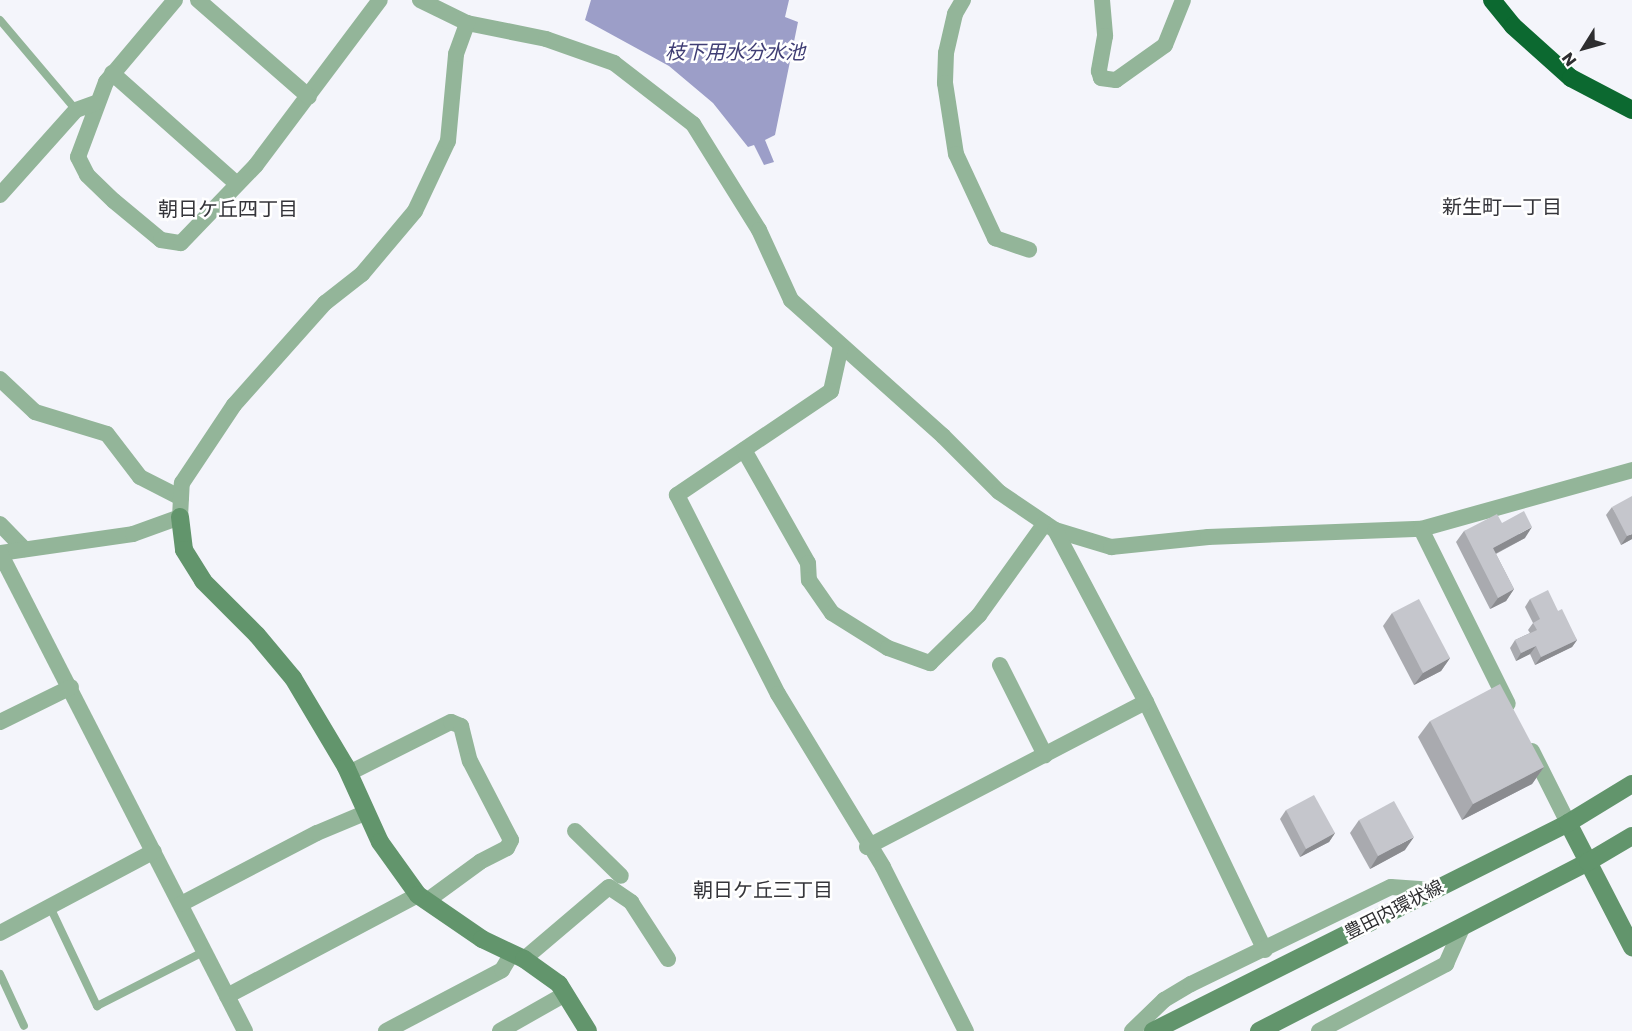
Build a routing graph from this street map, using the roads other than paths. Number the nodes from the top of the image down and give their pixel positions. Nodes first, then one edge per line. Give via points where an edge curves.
1 (174, 0) edge
2 (198, 0) edge
3 (380, 0) edge
4 (420, 0) edge
5 (963, 0) edge
6 (1102, 0) edge
7 (1183, 0) edge
8 (1492, 0) edge
9 (0, 20) edge
10 (467, 23) junction
11 (112, 73) junction
12 (309, 97) junction
13 (95, 104) junction
14 (76, 110) junction
15 (1632, 110) edge
16 (237, 184) junction
17 (0, 195) edge
18 (1029, 250) dead end
19 (841, 346) junction
20 (0, 379) edge
21 (744, 450) junction
22 (1632, 470) edge
23 (181, 498) junction
24 (180, 517) junction
25 (0, 524) edge
26 (1050, 526) junction
27 (1421, 529) junction
28 (24, 549) junction
29 (0, 553) edge
30 (1000, 665) dead end
31 (71, 687) junction
32 (1146, 702) junction
33 (1515, 718) edge
34 (0, 722) edge
35 (1526, 739) edge
36 (1045, 755) junction
37 (349, 773) junction
38 (1632, 784) edge
39 (367, 812) junction
40 (1568, 823) junction
41 (575, 831) dead end
42 (1632, 836) edge
43 (867, 847) junction
44 (154, 851) junction
45 (1588, 862) junction
46 (620, 876) junction
47 (1434, 890) junction
48 (423, 898) junction
49 (181, 904) junction
50 (50, 907) junction
51 (1462, 928) junction
52 (0, 933) edge
53 (1632, 947) edge
54 (1265, 950) junction
55 (205, 951) junction
56 (518, 957) junction
57 (668, 959) dead end
58 (0, 974) edge
59 (565, 994) junction
60 (227, 996) junction
61 (24, 1026) dead end
62 (245, 1031) edge
63 (386, 1031) edge
64 (500, 1031) edge
65 (588, 1031) edge
66 (966, 1031) edge
67 (1132, 1031) edge
68 (1153, 1031) edge
69 (1259, 1031) edge
70 (1319, 1031) edge

1 - 11 street
2 - 12 street
3 - 12 street
4 - 10 street
5 - 18 street via 954,14 946,53 945,83 956,154 995,238
6 - 7 street via 1105,36 1099,71 1101,78 1116,80 1165,45
8 - 15 highway via 1513,26 1571,78
9 - 14 lane
10 - 19 street via 546,39 614,63 693,124 759,230 791,300
10 - 23 street via 456,54 448,141 415,211 362,274 325,303 234,405 182,483
11 - 13 street
11 - 16 street
12 - 16 street
13 - 14 street
13 - 16 street via 78,157 87,175 161,240 181,243
14 - 17 street
19 - 21 street via 831,391
19 - 26 street via 943,436 999,492
20 - 23 street via 35,412 107,434 140,477
21 - 26 street via 808,563 809,580 831,613 888,648 930,663 979,615
21 - 43 street via 677,495 778,694
22 - 27 street
23 - 24 street
24 - 28 street via 133,534
24 - 37 street via 184,550 203,581 293,678
25 - 28 street
26 - 27 street via 1112,547 1208,537
26 - 32 street
27 - 33 street
28 - 29 street
29 - 31 street
30 - 36 street
31 - 34 street
31 - 44 street
32 - 36 street
32 - 54 street
35 - 40 street
36 - 43 street
37 - 39 street
37 - 48 street via 451,722 461,726 470,761 511,840 507,848
38 - 40 street, 豊田内環状線
39 - 48 street via 380,842
39 - 49 street via 316,833
40 - 45 street
40 - 47 street, 豊田内環状線
41 - 46 street
42 - 45 street
43 - 66 street via 883,867
44 - 49 street
44 - 50 street
45 - 51 street
45 - 53 street
46 - 56 street
46 - 57 street via 631,902
47 - 54 street via 1391,887
47 - 68 street, 豊田内環状線
48 - 56 street via 482,939
48 - 60 street
49 - 55 street
50 - 52 street
50 - 55 lane via 97,1006
51 - 69 street
51 - 70 street via 1446,964
54 - 67 street via 1164,1000
55 - 60 street
56 - 59 street via 559,984
56 - 63 street via 502,970
58 - 61 lane
59 - 64 street
59 - 65 street
60 - 62 street

